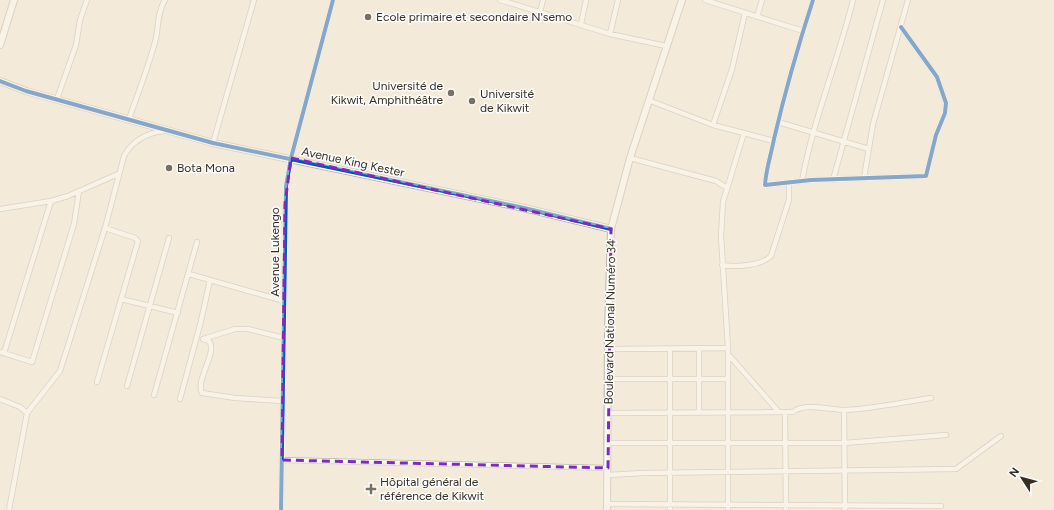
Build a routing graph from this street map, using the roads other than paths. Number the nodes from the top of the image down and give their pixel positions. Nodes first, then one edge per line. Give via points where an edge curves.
1 (14, 0) edge
2 (87, 0) edge
3 (165, 0) edge
4 (254, 0) edge
5 (333, 0) edge
6 (500, 0) edge
7 (543, 0) edge
8 (586, 0) edge
9 (618, 0) edge
10 (682, 0) edge
11 (705, 0) edge
12 (762, 0) edge
13 (813, 0) edge
14 (853, 0) edge
15 (883, 0) edge
16 (908, 0) edge
17 (540, 12) junction
18 (745, 13) junction
19 (757, 17) junction
20 (582, 24) junction
21 (901, 27) junction
22 (802, 31) junction
23 (610, 34) junction
24 (0, 45) edge
25 (666, 46) junction
26 (0, 81) edge
27 (57, 99) junction
28 (648, 100) junction
29 (129, 119) junction
30 (778, 122) junction
31 (713, 125) junction
32 (168, 130) junction
33 (744, 133) junction
34 (814, 134) junction
35 (774, 141) junction
36 (843, 142) junction
37 (213, 143) junction
38 (869, 148) junction
39 (291, 158) junction
40 (630, 158) junction
41 (118, 174) junction
42 (864, 178) junction
43 (833, 180) junction
44 (802, 182) junction
45 (789, 183) junction
46 (727, 188) junction
47 (79, 191) junction
48 (51, 201) junction
49 (0, 209) edge
50 (105, 228) junction
51 (611, 229) junction
52 (169, 238) dead end
53 (197, 242) dead end
54 (722, 266) junction
55 (189, 274) junction
56 (210, 280) junction
57 (121, 299) junction
58 (284, 300) junction
59 (150, 306) junction
60 (178, 313) junction
61 (284, 338) junction
62 (203, 339) junction
63 (196, 341) junction
64 (728, 348) junction
65 (609, 349) junction
66 (670, 349) junction
67 (699, 349) junction
68 (2, 352) edge
69 (728, 354) junction
70 (608, 379) junction
71 (669, 379) junction
72 (699, 379) junction
73 (728, 379) junction
74 (97, 382) dead end
75 (127, 386) dead end
76 (154, 395) dead end
77 (931, 398) dead end
78 (0, 399) edge
79 (180, 399) dead end
80 (283, 401) junction
81 (844, 410) junction
82 (729, 411) junction
83 (778, 411) junction
84 (669, 412) junction
85 (699, 412) junction
86 (785, 412) junction
87 (27, 413) junction
88 (608, 413) junction
89 (946, 435) dead end
90 (1001, 436) dead end
91 (608, 443) junction
92 (669, 443) junction
93 (844, 443) junction
94 (729, 444) junction
95 (786, 444) junction
96 (282, 460) junction
97 (608, 468) junction
98 (844, 472) junction
99 (670, 473) junction
100 (727, 473) junction
101 (787, 473) junction
102 (608, 475) junction
103 (941, 506) dead end
104 (607, 507) edge
105 (786, 507) edge
106 (670, 508) edge
107 (728, 508) edge
108 (844, 508) edge
109 (901, 509) edge
110 (9, 510) edge
111 (281, 510) edge

1 - 24 street
2 - 27 street via 80,20 76,45
3 - 29 street via 154,44
4 - 37 street
5 - 39 street, Avenue Lukengo
6 - 17 street
7 - 17 street
8 - 20 street
9 - 23 street
10 - 25 street, Boulevard National Numéro 34
11 - 18 street
12 - 19 street
13 - 22 street
14 - 34 street
15 - 36 street
16 - 21 street
17 - 20 street
18 - 19 street
18 - 31 street via 732,69
19 - 22 street
20 - 23 street
21 - 38 street via 873,124
21 - 42 street via 937,77 946,103 945,113 936,135 926,176
22 - 30 street
23 - 25 street
25 - 28 street, Boulevard National Numéro 34
26 - 27 street, Avenue King Kester
27 - 29 street, Avenue King Kester
28 - 31 street
28 - 40 street, Boulevard National Numéro 34
29 - 32 street, Avenue King Kester
30 - 34 street
30 - 35 street
31 - 33 street
32 - 37 street, Avenue King Kester
32 - 41 street via 153,132 136,141 124,156
33 - 35 street
33 - 46 street
34 - 36 street
34 - 44 street via 806,156
35 - 45 street via 765,184
36 - 38 street
36 - 43 street
37 - 39 street, Avenue King Kester
38 - 42 street
39 - 51 street, Avenue King Kester
39 - 58 street, Avenue Lukengo via 285,204
40 - 46 street via 716,181
40 - 51 street, Boulevard National Numéro 34
41 - 47 street
41 - 50 street
42 - 43 street
43 - 44 street
44 - 45 street
45 - 54 street via 789,200 771,256 762,262
46 - 54 street via 721,236
47 - 48 street
47 - 68 street via 74,224 32,362
48 - 49 street
48 - 68 street
50 - 57 street via 138,241
50 - 87 street via 60,371
51 - 65 street, Boulevard National Numéro 34
52 - 59 street
53 - 55 street
54 - 64 street
55 - 56 street
55 - 60 street
56 - 58 street
56 - 63 street
57 - 59 street
57 - 74 street
58 - 61 street, Avenue Lukengo
59 - 60 street
59 - 75 street
60 - 76 street
61 - 62 street via 248,329 235,329
61 - 80 street, Avenue Lukengo
62 - 63 street
62 - 80 street via 209,341 211,348 201,385 202,393
63 - 79 street
64 - 67 street
64 - 69 street
65 - 66 street
65 - 70 street, Boulevard National Numéro 34
66 - 67 street
66 - 71 street
67 - 72 street
69 - 73 street
69 - 83 street
70 - 71 street
70 - 88 street, Boulevard National Numéro 34
71 - 72 street
71 - 84 street
72 - 73 street
72 - 85 street
73 - 82 street
77 - 81 street
78 - 87 street
80 - 96 street, Avenue Lukengo
81 - 86 street via 826,407 800,408 793,412
81 - 93 street
82 - 83 street
82 - 85 street
82 - 94 street
83 - 86 street
84 - 85 street
84 - 88 street
84 - 92 street
86 - 95 street
87 - 110 street
88 - 91 street, Boulevard National Numéro 34
89 - 93 street
90 - 98 street via 956,469
91 - 92 street
91 - 97 street, Boulevard National Numéro 34
92 - 94 street
92 - 99 street
93 - 95 street
93 - 98 street
94 - 95 street
94 - 100 street
95 - 101 street
96 - 97 street
96 - 111 street, Avenue Lukengo
97 - 102 street, Boulevard National Numéro 34
98 - 101 street
98 - 108 street
99 - 100 street
99 - 102 street
99 - 106 street
100 - 101 street
100 - 107 street
101 - 105 street
102 - 104 street, Boulevard National Numéro 34
103 - 109 street
104 - 106 street
105 - 107 street
105 - 108 street
106 - 107 street
108 - 109 street

